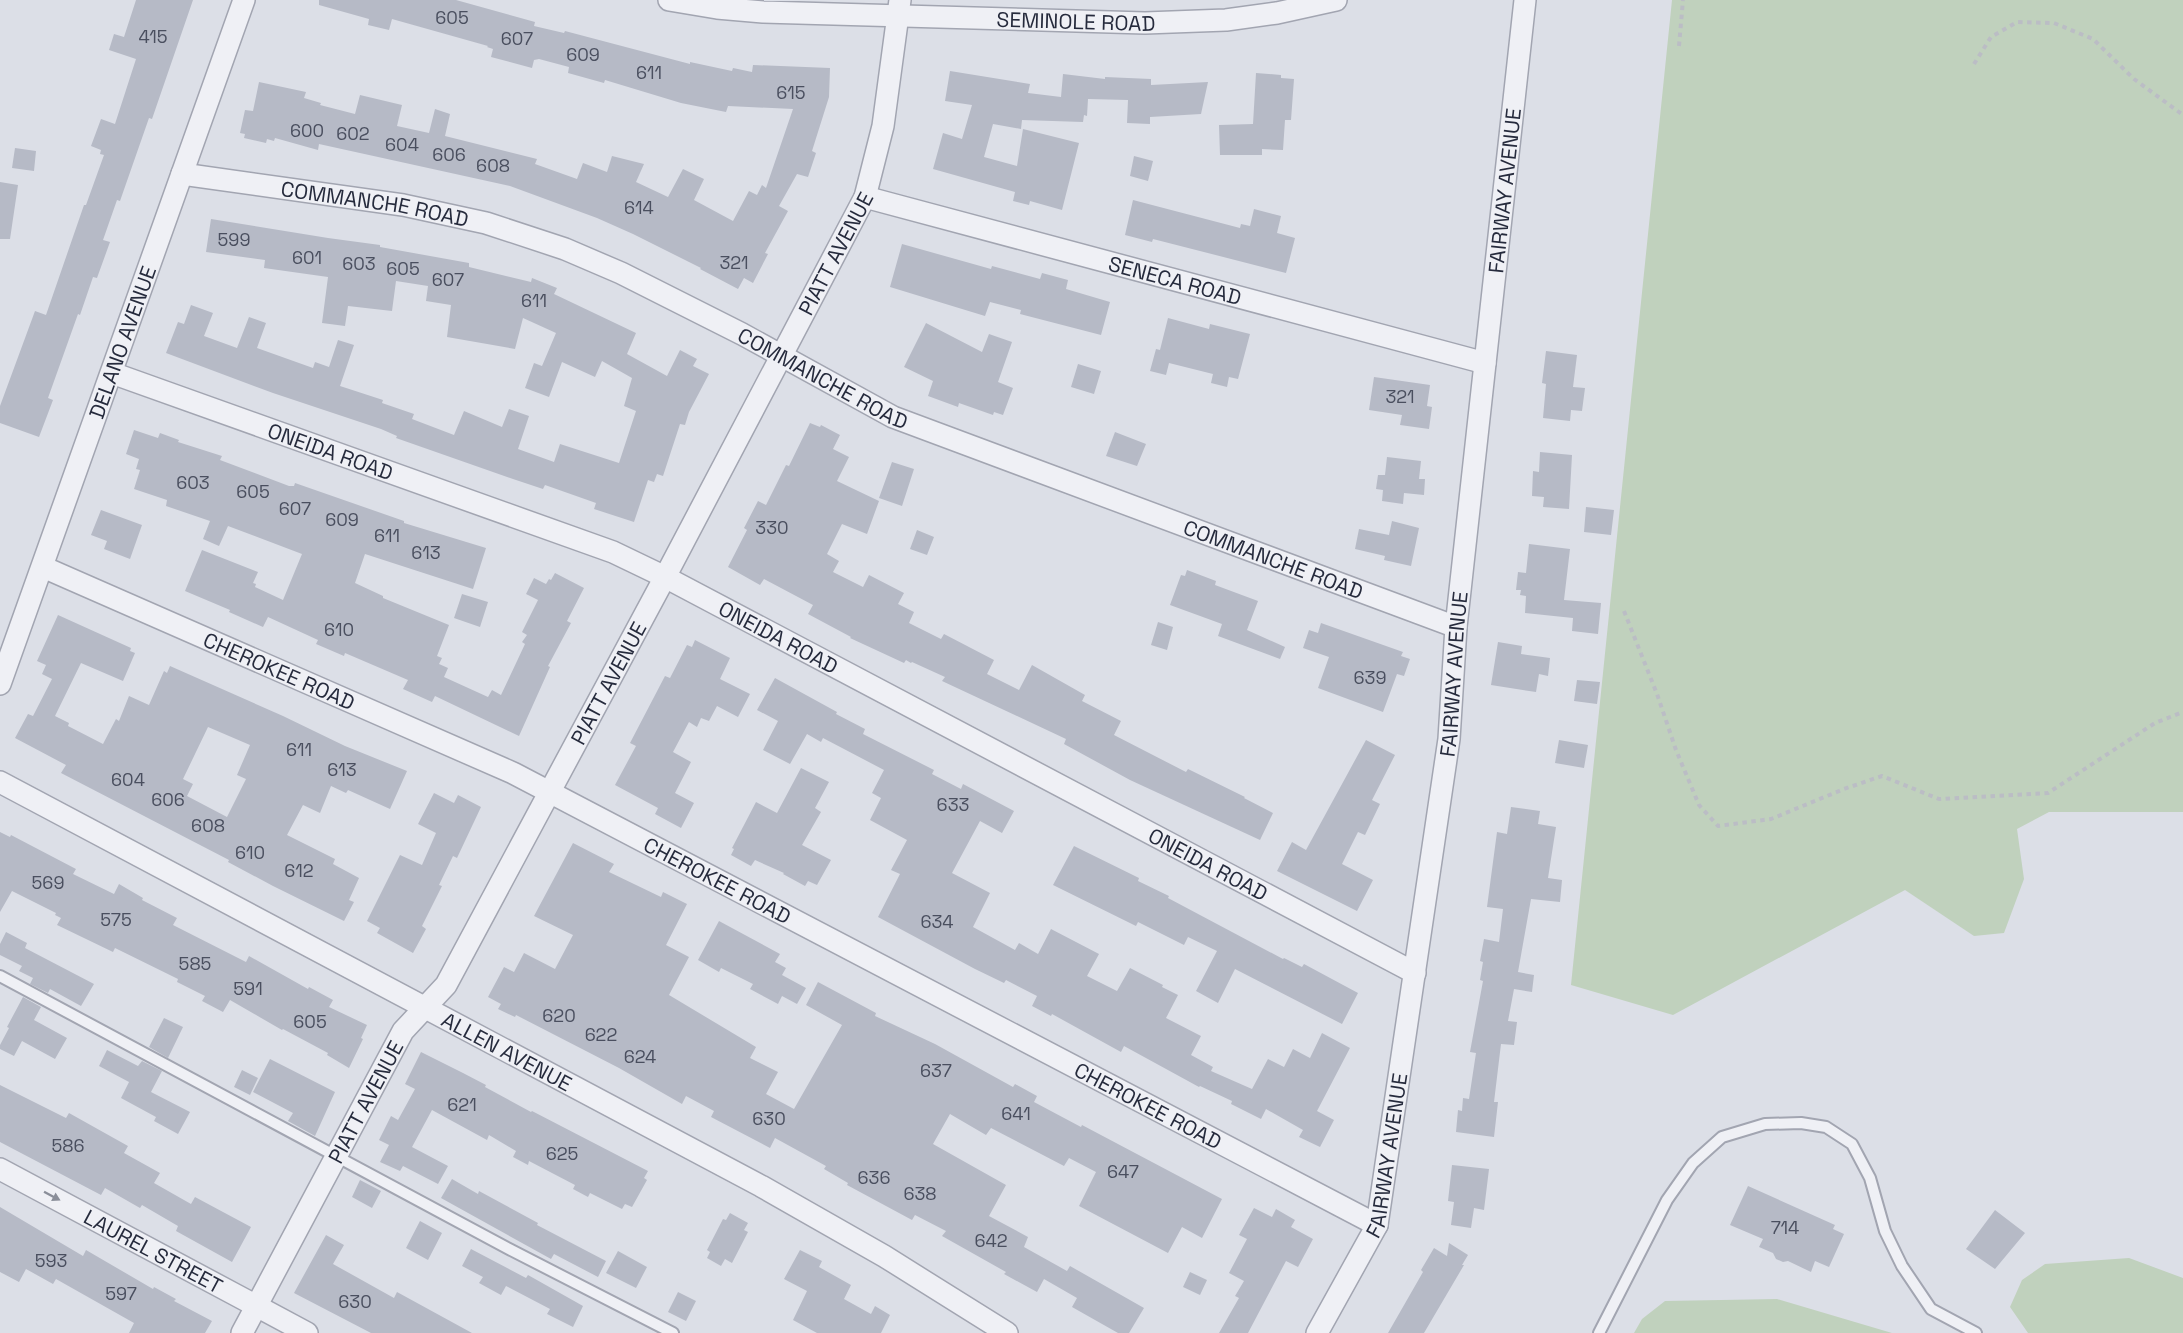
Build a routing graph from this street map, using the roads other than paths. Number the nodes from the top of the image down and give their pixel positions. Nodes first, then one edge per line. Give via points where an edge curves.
1 (243, 0) edge
2 (669, 0) edge
3 (1336, 0) edge
4 (1525, 0) edge
5 (899, 8) edge
6 (182, 174) junction
7 (865, 197) junction
8 (780, 356) junction
9 (1485, 363) junction
10 (111, 373) junction
11 (43, 567) junction
12 (665, 578) junction
13 (1456, 627) junction
14 (0, 684) edge
15 (0, 782) edge
16 (549, 792) junction
17 (1415, 973) junction
18 (0, 976) edge
19 (425, 1008) junction
20 (337, 1156) junction
21 (0, 1169) edge
22 (1377, 1225) junction
23 (256, 1306) junction
24 (242, 1333) edge
25 (307, 1333) edge
26 (674, 1333) edge
27 (1007, 1333) edge
28 (1317, 1333) edge
29 (1599, 1333) edge
30 (1976, 1333) edge

1 - 6 street, DELANO AVENUE
2 - 5 street, SEMINOLE ROAD via 763,12
3 - 5 street, SEMINOLE ROAD via 1226,20 1145,23
4 - 9 street, FAIRWAY AVENUE
5 - 7 street, PIATT AVENUE via 883,126
6 - 8 street, COMMANCHE ROAD via 404,205 486,223 565,249 621,273
6 - 10 street, DELANO AVENUE
7 - 8 street, PIATT AVENUE
7 - 9 street, SENECA ROAD
8 - 12 street, PIATT AVENUE
8 - 13 street, COMMANCHE ROAD via 893,417
9 - 13 street, FAIRWAY AVENUE
10 - 11 street, DELANO AVENUE
10 - 12 street, ONEIDA ROAD via 613,552
11 - 14 street, DELANO AVENUE
11 - 16 street, CHEROKEE ROAD
12 - 16 street, PIATT AVENUE
12 - 17 street, ONEIDA ROAD
13 - 17 street, FAIRWAY AVENUE via 1449,739
15 - 19 street, ALLEN AVENUE
16 - 19 street, PIATT AVENUE via 446,985
16 - 22 street, CHEROKEE ROAD
17 - 22 street, FAIRWAY AVENUE
18 - 20 lane
19 - 20 street, PIATT AVENUE via 404,1031
19 - 27 street, ALLEN AVENUE via 761,1186 884,1256
20 - 23 street, PIATT AVENUE
20 - 26 lane
21 -> 23 street, LAUREL STREET
22 - 28 street, FAIRWAY AVENUE
23 - 24 street, PIATT AVENUE
23 - 25 street, LAUREL STREET
29 - 30 lane via 1667,1200 1693,1163 1722,1137 1764,1124 1801,1123 1826,1127 1852,1144 1870,1178 1885,1231 1902,1266 1931,1309

